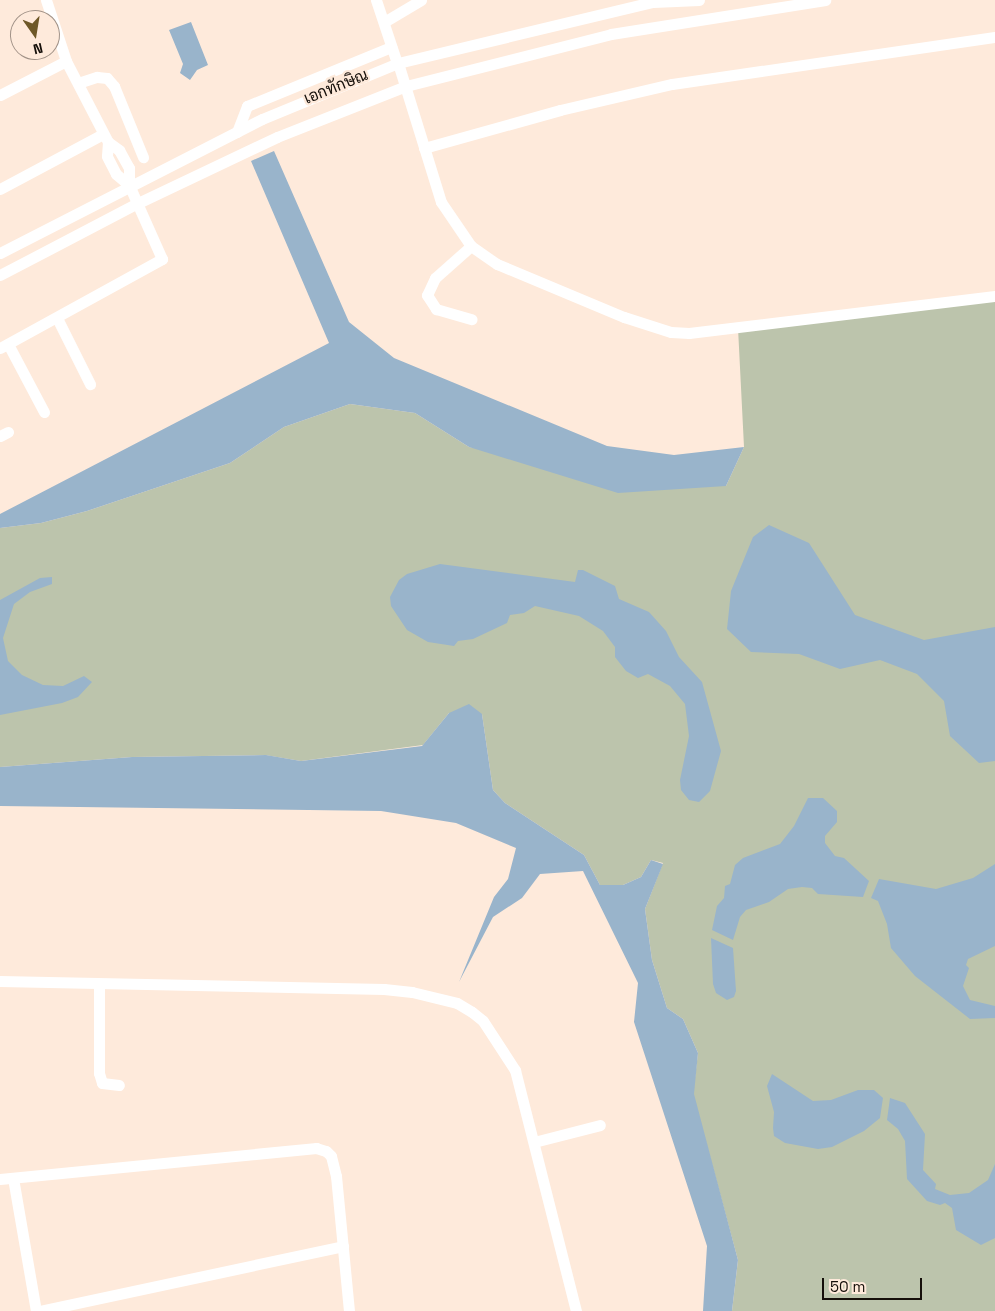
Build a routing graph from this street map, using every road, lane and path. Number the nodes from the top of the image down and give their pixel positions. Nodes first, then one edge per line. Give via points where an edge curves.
1 (46, 0) edge
2 (376, 0) edge
3 (421, 0) edge
4 (699, 0) edge
5 (825, 0) edge
6 (384, 22) junction
7 (995, 37) edge
8 (392, 47) junction
9 (66, 61) junction
10 (397, 62) junction
11 (78, 83) junction
12 (406, 86) junction
13 (0, 95) edge
14 (237, 132) junction
15 (106, 138) junction
16 (424, 148) junction
17 (143, 157) dead end
18 (128, 185) junction
19 (0, 189) edge
20 (138, 203) junction
21 (471, 246) junction
22 (0, 253) edge
23 (0, 275) edge
24 (995, 296) edge
25 (57, 318) junction
26 (472, 319) dead end
27 (4, 346) edge
28 (90, 384) dead end
29 (44, 412) dead end
30 (0, 981) edge
31 (99, 984) junction
32 (119, 1085) dead end
33 (600, 1125) dead end
34 (534, 1142) junction
35 (13, 1178) junction
36 (0, 1179) edge
37 (343, 1246) junction
38 (36, 1311) edge
39 (40, 1311) edge
40 (349, 1311) edge
41 (576, 1311) edge

1 - 9 street
2 - 6 street
3 - 6 street
4 - 10 street, เอกทักษิณ via 653,2
5 - 12 street via 611,34
6 - 8 street
7 - 16 street via 672,84 560,110
8 - 10 street
8 - 14 street via 247,106
9 - 11 street
9 - 13 street
10 - 12 street
10 - 14 street, เอกทักษิณ
11 - 15 street
11 - 17 street via 97,77 107,78 114,86
12 - 16 street
12 - 20 street via 277,137
14 - 18 street, เอกทักษิณ
15 - 18 street via 107,156 116,174
15 - 19 street
16 - 21 street via 442,202
18 - 20 street
18 - 22 street, เอกทักษิณ
20 - 23 street
20 - 25 street via 160,252 159,263
21 - 24 street via 497,264 624,317 671,332 689,334
21 - 26 street via 435,278 427,295 436,309
25 - 27 street
25 - 28 street
27 - 29 street
30 - 31 street
31 - 32 street via 99,1073 102,1083
31 - 34 street via 384,989 457,1003 483,1021 503,1048 515,1070
33 - 34 street
34 - 41 street
35 - 36 street
35 - 37 street via 316,1148 326,1151 334,1164
35 - 38 street
37 - 39 street
37 - 40 street

